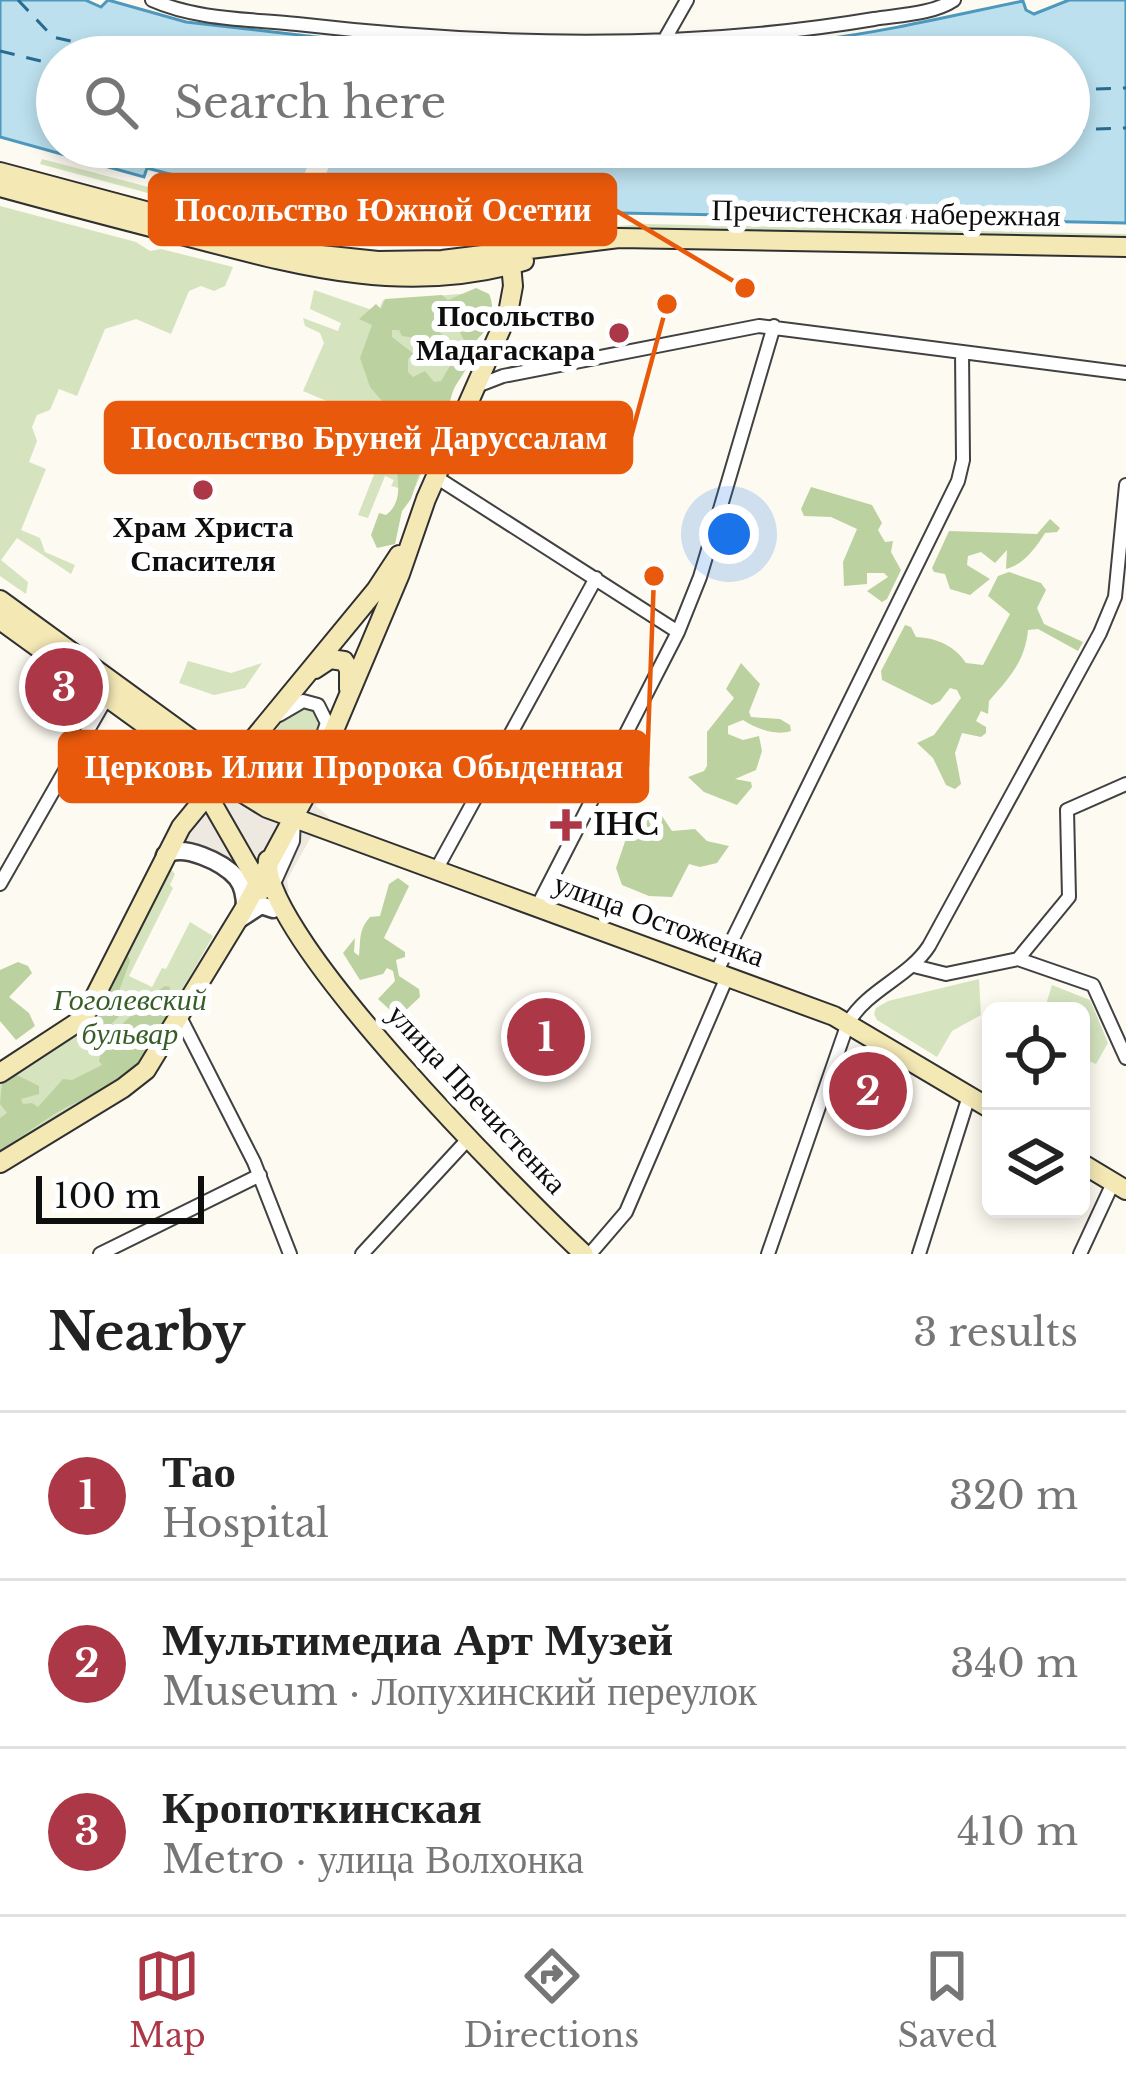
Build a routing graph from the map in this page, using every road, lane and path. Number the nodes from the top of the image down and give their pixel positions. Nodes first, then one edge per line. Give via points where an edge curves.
1 (152, 0) edge
2 (687, 0) edge
3 (952, 2) edge
4 (403, 36) edge
5 (667, 36) edge
6 (687, 36) edge
7 (0, 172) edge
8 (0, 187) edge
9 (1126, 248) edge
10 (511, 259) junction
11 (774, 326) junction
12 (962, 352) junction
13 (1126, 373) edge
14 (476, 387) junction
15 (436, 477) junction
16 (1126, 485) edge
17 (1124, 519) edge
18 (414, 530) junction
19 (596, 578) junction
20 (0, 600) edge
21 (0, 620) edge
22 (678, 632) junction
23 (302, 680) junction
24 (348, 695) junction
25 (107, 698) junction
26 (273, 718) junction
27 (173, 746) junction
28 (219, 780) junction
29 (1126, 784) edge
30 (294, 816) junction
31 (165, 855) junction
32 (270, 856) junction
33 (436, 870) junction
34 (257, 883) junction
35 (0, 884) edge
36 (276, 904) junction
37 (537, 908) junction
38 (241, 915) junction
39 (1018, 958) junction
40 (914, 966) junction
41 (722, 975) junction
42 (180, 1017) junction
43 (848, 1023) junction
44 (1126, 1058) edge
45 (0, 1073) edge
46 (969, 1096) junction
47 (982, 1104) edge
48 (470, 1137) junction
49 (0, 1163) edge
50 (1090, 1169) edge
51 (260, 1175) junction
52 (1119, 1187) edge
53 (583, 1253) edge
54 (100, 1254) edge
55 (290, 1254) edge
56 (362, 1254) edge
57 (768, 1254) edge
58 (919, 1254) edge
59 (1080, 1254) edge

1 - 4 street via 194,13
2 - 5 street
3 - 6 street via 794,31
7 - 10 main road, Пречистенская набережная via 330,258
8 - 10 main road, Пречистенская набережная via 350,275 443,275
9 - 10 main road, Пречистенская набережная via 633,238
10 - 14 main road via 508,313
11 - 12 street
11 - 14 street
11 - 22 street
12 - 13 street
12 - 41 street via 958,481
14 - 15 main road
15 - 18 main road
15 - 19 street
16 - 17 street
17 - 40 street via 1114,597 1100,633
18 - 23 main road
18 - 24 main road
19 - 22 street
19 - 33 street
20 - 28 main road
21 - 25 main road
22 - 37 street
23 - 24 main road via 339,659 349,669
23 - 26 main road
24 - 30 main road
25 - 27 main road
25 - 35 street
26 - 28 main road
26 - 30 street via 303,701 326,716
27 - 28 main road
27 - 28 main road
28 - 30 main road, улица Остоженка
28 - 31 main road
28 - 34 main road, улица Пречистенка
29 - 39 street via 1067,810 1070,897
30 - 32 main road
30 - 33 main road, улица Остоженка
30 - 36 street
31 - 38 street via 184,849 231,873 241,884
31 - 45 main road via 84,1018
32 - 34 main road
32 - 36 main road, улица Пречистенка
33 - 37 main road, улица Остоженка
34 - 36 main road, улица Пречистенка
34 - 38 main road
36 - 38 street
36 - 48 main road, улица Пречистенка via 300,949
37 - 41 main road, улица Остоженка
38 - 42 main road
39 - 40 street via 946,974
39 - 44 street via 1094,985
40 - 43 street via 867,998
41 - 43 main road, улица Остоженка
41 - 53 street via 625,1214
42 - 49 main road via 132,1082
42 - 51 street
43 - 46 main road, улица Остоженка
43 - 57 street
46 - 47 main road, улица Остоженка
46 - 58 street
48 - 53 main road, улица Пречистенка
48 - 56 street
50 - 52 main road
51 - 54 street
51 - 55 street
52 - 59 street

